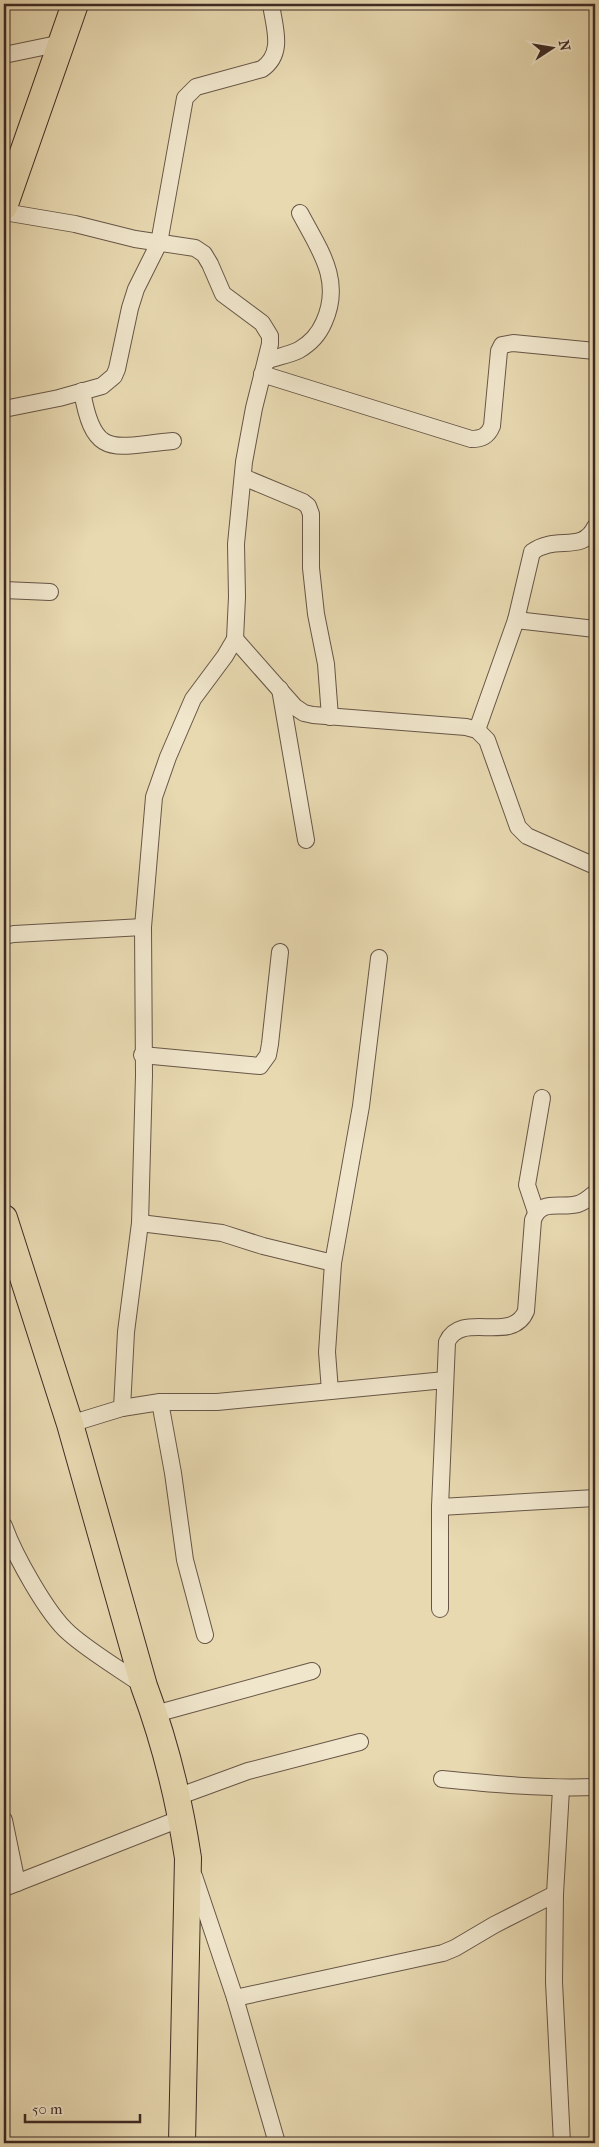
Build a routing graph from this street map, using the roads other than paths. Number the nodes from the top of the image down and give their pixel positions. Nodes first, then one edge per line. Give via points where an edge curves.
1 (75, 4) edge
2 (271, 4) edge
3 (62, 43) junction
4 (4, 55) edge
5 (4, 207) edge
6 (4, 212) edge
7 (300, 213) dead end
8 (159, 243) junction
9 (595, 351) edge
10 (264, 368) junction
11 (82, 391) junction
12 (4, 409) edge
13 (173, 441) dead end
14 (242, 477) junction
15 (595, 527) edge
16 (4, 590) edge
17 (50, 592) dead end
18 (516, 620) junction
19 (595, 629) edge
20 (235, 639) junction
21 (280, 688) junction
22 (330, 717) junction
23 (477, 730) junction
24 (306, 840) dead end
25 (595, 866) edge
26 (143, 927) junction
27 (4, 936) edge
28 (280, 952) dead end
29 (379, 958) dead end
30 (142, 1055) junction
31 (542, 1098) dead end
32 (595, 1193) edge
33 (536, 1212) junction
34 (4, 1218) edge
35 (140, 1223) junction
36 (333, 1263) junction
37 (445, 1380) junction
38 (330, 1391) junction
39 (160, 1402) junction
40 (122, 1408) junction
41 (70, 1424) junction
42 (595, 1498) edge
43 (440, 1507) junction
44 (4, 1526) edge
45 (440, 1609) dead end
46 (205, 1635) dead end
47 (312, 1671) dead end
48 (144, 1686) junction
49 (155, 1714) junction
50 (360, 1742) dead end
51 (442, 1780) dead end
52 (595, 1787) edge
53 (560, 1788) junction
54 (180, 1807) junction
55 (4, 1820) edge
56 (188, 1858) junction
57 (10, 1886) edge
58 (554, 1894) junction
59 (235, 1998) junction
60 (182, 2143) edge
61 (277, 2143) edge
62 (562, 2143) edge

1 - 3 main road
2 - 8 street via 276,50 270,63 262,69 196,87 185,98
3 - 4 street
3 - 5 main road
6 - 8 street
7 - 10 street via 328,270 332,291 329,310 314,340
8 - 10 street via 195,248 204,254 223,294 262,323 270,336
8 - 11 street via 136,288 118,369 102,386
9 - 10 street via 513,343 502,345 492,426 485,437 477,439
10 - 14 street
11 - 12 street
11 - 13 street via 92,430 105,443 115,446
14 - 20 street via 236,544
14 - 22 street via 303,502 311,514 311,576 326,664
15 - 18 street via 591,535 581,542 551,543 532,552
16 - 17 street
18 - 19 street
18 - 23 street
20 - 21 street
20 - 26 street via 193,699 154,797
21 - 22 street via 304,713
21 - 24 street
22 - 23 street
23 - 25 street via 487,740 518,827 527,836
26 - 27 street
26 - 30 street
28 - 30 street via 270,1044 268,1055 260,1066
29 - 36 street via 362,1106
30 - 35 street
31 - 33 street via 527,1185
32 - 33 street via 580,1204 549,1206
33 - 37 street via 523,1317 509,1327 464,1328 450,1335
34 - 41 main road
35 - 36 street via 222,1233
35 - 40 street via 126,1332
36 - 38 street via 327,1352
37 - 38 street
37 - 43 street
38 - 39 street via 217,1402
39 - 40 street
39 - 46 street via 186,1560
40 - 41 street
41 - 48 main road
42 - 43 street
43 - 45 street
44 - 48 street via 29,1577 58,1621 69,1633
47 - 49 street
48 - 49 main road
49 - 54 main road
50 - 54 street via 248,1771
51 - 53 street
52 - 53 street
53 - 58 street
54 - 56 main road
54 - 57 street
55 - 57 street
56 - 59 street
56 - 60 main road
58 - 59 street via 443,1952
58 - 62 street via 554,1992
59 - 61 street

